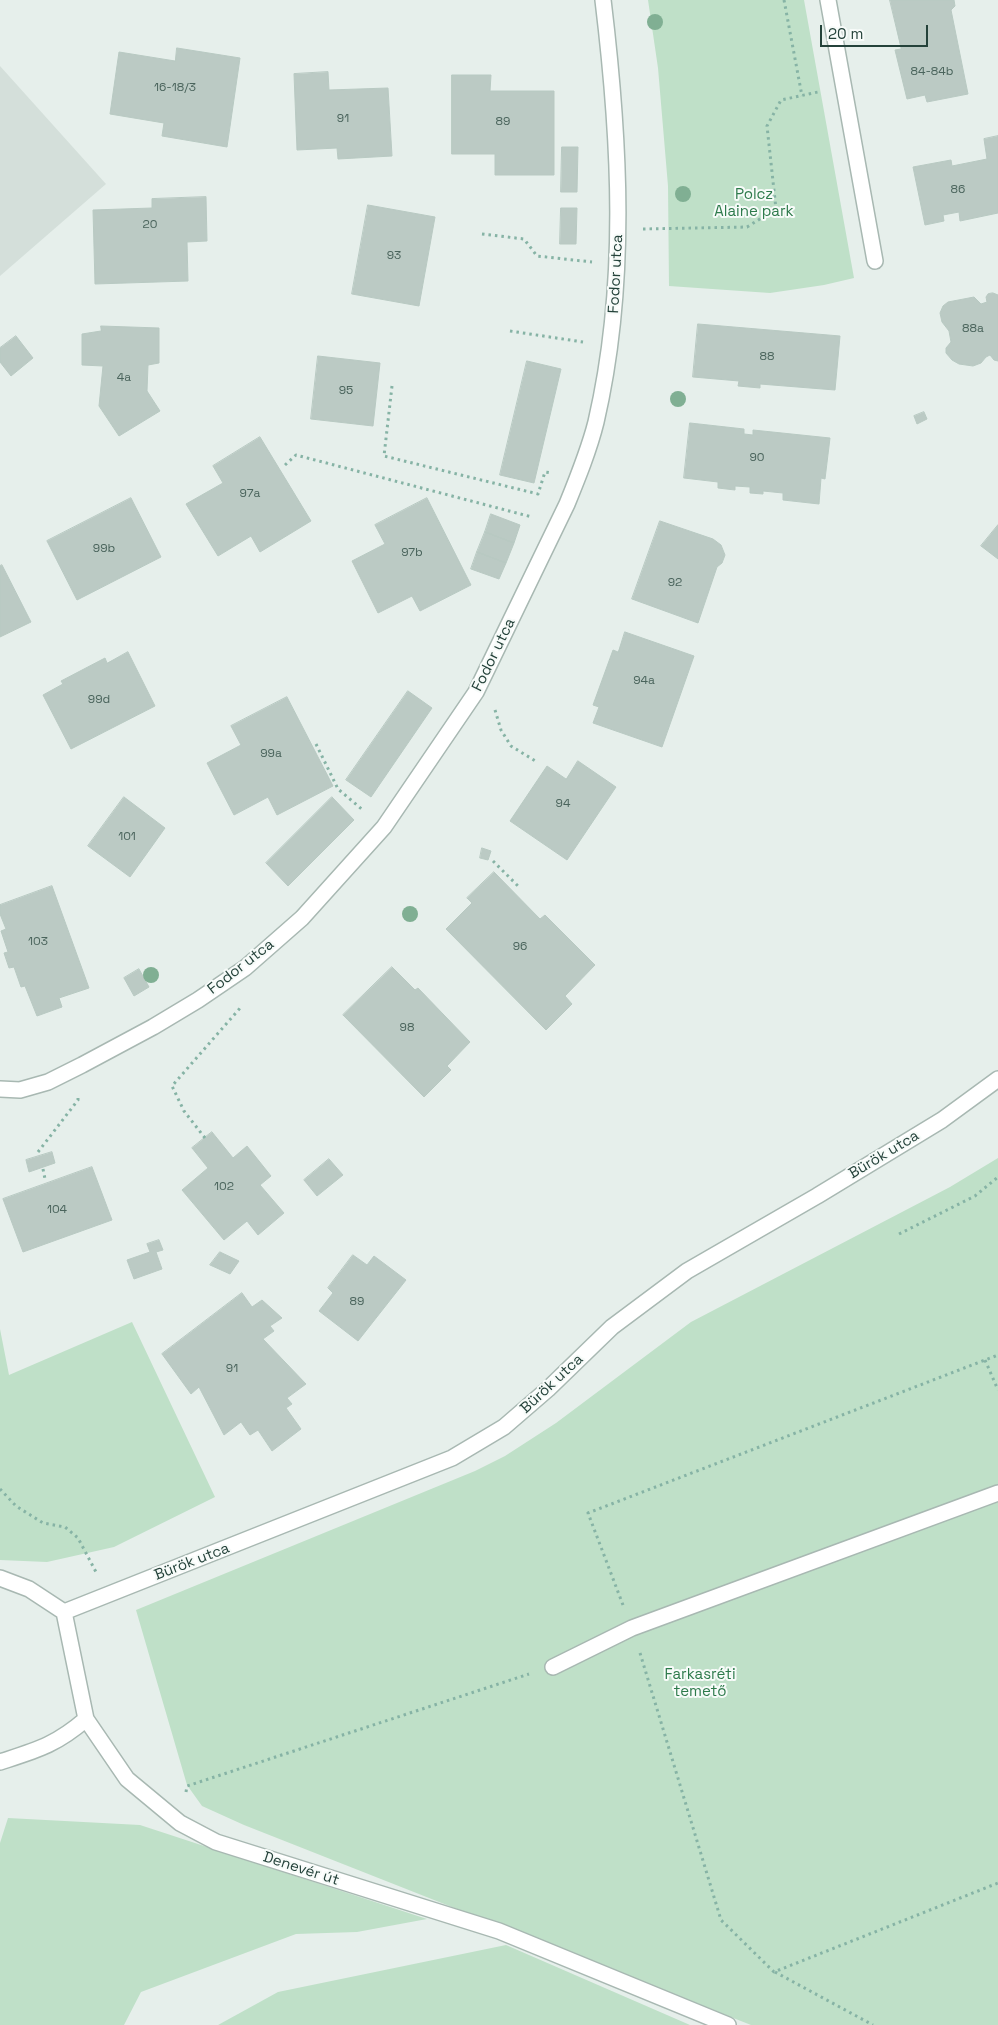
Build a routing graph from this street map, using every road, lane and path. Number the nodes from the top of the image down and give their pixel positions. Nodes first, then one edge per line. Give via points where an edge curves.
1 (602, 0) edge
2 (784, 0) edge
3 (828, 0) edge
4 (844, 86) junction
5 (802, 96) junction
6 (618, 229) junction
7 (482, 234) dead end
8 (875, 261) dead end
9 (618, 264) junction
10 (510, 331) dead end
11 (611, 345) junction
12 (392, 386) dead end
13 (284, 465) dead end
14 (532, 492) dead end
15 (556, 526) junction
16 (482, 681) junction
17 (316, 744) dead end
18 (537, 762) dead end
19 (384, 827) junction
20 (493, 861) dead end
21 (519, 887) dead end
22 (241, 1007) dead end
23 (82, 1065) junction
24 (998, 1079) edge
25 (0, 1089) edge
26 (205, 1138) dead end
27 (38, 1152) dead end
28 (43, 1169) dead end
29 (998, 1177) edge
30 (45, 1179) dead end
31 (900, 1234) dead end
32 (998, 1355) edge
33 (985, 1360) junction
34 (998, 1390) edge
35 (0, 1489) edge
36 (998, 1493) edge
37 (0, 1578) edge
38 (108, 1595) junction
39 (64, 1612) junction
40 (632, 1628) junction
41 (553, 1667) joint
42 (86, 1719) junction
43 (0, 1762) edge
44 (180, 1823) junction
45 (998, 1882) edge
46 (774, 1972) junction
47 (728, 2025) edge
48 (873, 2025) edge

1 - 6 street, Fodor utca via 616,155
2 - 5 path
3 - 4 street
4 - 5 path
4 - 8 street
5 - 6 path via 781,100 767,126 776,208 747,227
6 - 9 street, Fodor utca
7 - 9 path via 524,239 537,256
9 - 11 street, Fodor utca
10 - 11 path
11 - 15 street, Fodor utca via 588,446
12 - 14 path via 384,456
13 - 15 path via 296,455 525,514
15 - 16 street, Fodor utca
16 - 18 path via 489,686 500,730 511,746
16 - 19 street, Fodor utca
17 - 19 path via 338,789
19 - 23 street, Fodor utca via 302,918 245,968 153,1028
20 - 21 path
22 - 26 path via 172,1086 184,1110
23 - 25 street, Fodor utca via 48,1082 20,1090
23 - 27 path via 78,1100
24 - 38 street, Bürök utca via 942,1120 686,1271 612,1327 504,1427 452,1458
28 - 30 path
29 - 31 path via 975,1196
32 - 33 path
33 - 34 path
33 - 40 path via 588,1513
35 - 38 path via 16,1506 43,1523 65,1527 78,1538
36 - 40 street
37 - 39 street via 29,1588
38 - 39 street, Bürök utca
39 - 42 street, Denevér út
40 - 41 street
40 - 46 path via 721,1920
41 - 44 path via 187,1786
42 - 43 street via 68,1735 43,1748
42 - 44 street, Denevér út via 127,1779
44 - 47 street, Denevér út via 216,1842 500,1931
45 - 46 path
46 - 48 path

